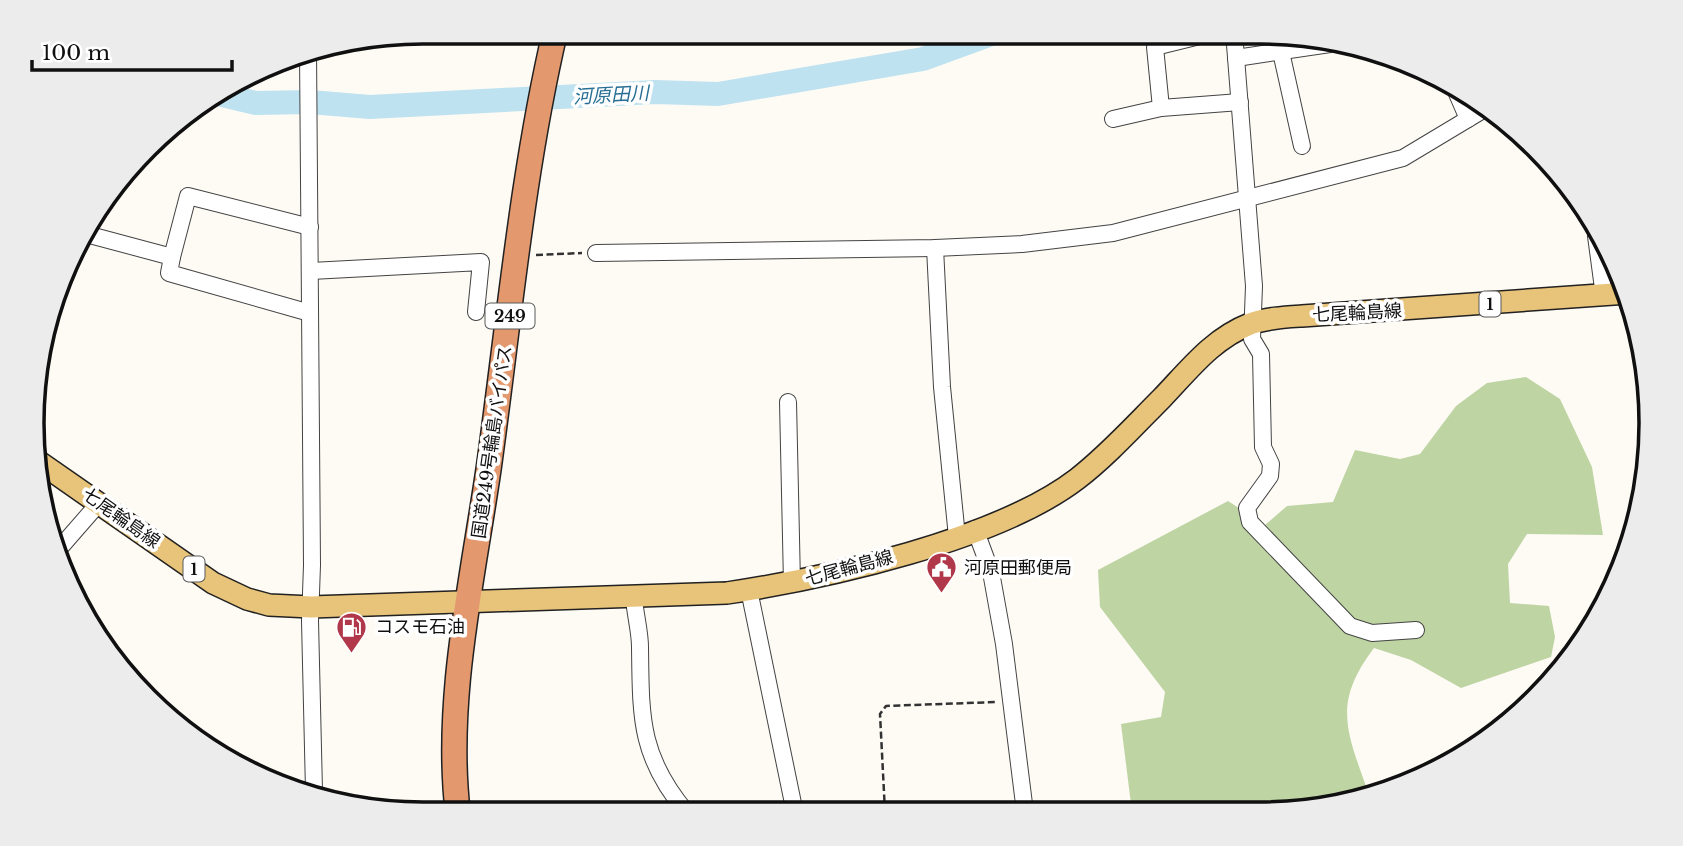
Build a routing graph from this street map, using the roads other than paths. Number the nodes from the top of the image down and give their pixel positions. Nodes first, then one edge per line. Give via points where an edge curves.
1 (552, 44) edge
2 (1167, 44) edge
3 (1235, 44) edge
4 (1311, 47) edge
5 (1281, 52) junction
6 (1236, 58) junction
7 (308, 62) edge
8 (1460, 101) edge
9 (1240, 103) junction
10 (1161, 108) junction
11 (1478, 113) edge
12 (1113, 119) dead end
13 (1468, 119) junction
14 (1302, 146) dead end
15 (1247, 198) junction
16 (310, 227) junction
17 (93, 236) edge
18 (935, 248) junction
19 (1597, 250) edge
20 (596, 253) road end
21 (172, 257) junction
22 (310, 271) junction
23 (1616, 294) edge
24 (1604, 296) junction
25 (476, 312) dead end
26 (310, 313) junction
27 (1253, 323) junction
28 (788, 402) dead end
29 (46, 466) edge
30 (99, 503) junction
31 (966, 533) junction
32 (64, 544) edge
33 (792, 583) junction
34 (749, 590) junction
35 (634, 598) junction
36 (470, 602) junction
37 (311, 607) junction
38 (1416, 629) dead end
39 (314, 786) edge
40 (458, 802) edge
41 (679, 802) edge
42 (793, 802) edge
43 (1024, 802) edge

1 - 36 highway, 国道249号輪島バイパス / 249 via 531,157
2 - 10 street via 1155,47
3 - 6 street
4 - 5 street
5 - 6 street
5 - 14 street
6 - 9 street
7 - 16 street
8 - 13 street
9 - 10 street
9 - 15 street
10 - 12 street
11 - 13 street
13 - 15 street via 1403,158
15 - 18 street via 1113,233
15 - 27 street
16 - 21 street via 188,196
16 - 22 street
17 - 21 street
18 - 20 street
18 - 31 street via 943,387
19 - 24 street
21 - 26 street via 169,273
22 - 25 street via 482,262
22 - 26 street
23 - 24 main road, 七尾輪島線 / 1
24 - 27 main road, 七尾輪島線 / 1
26 - 37 street
27 - 31 main road, 七尾輪島線 / 1 via 1200,356 1078,478
27 - 38 street via 1252,339 1261,354 1264,376 1263,447 1271,464 1270,476 1247,508 1250,522 1350,626 1372,633
28 - 33 street
29 - 30 main road, 七尾輪島線 / 1
30 - 32 street
30 - 37 main road, 七尾輪島線 / 1 via 213,583 269,605
31 - 33 main road, 七尾輪島線 / 1
31 - 43 street via 991,572
33 - 34 main road, 七尾輪島線 / 1
34 - 35 main road, 七尾輪島線 / 1
34 - 42 street
35 - 36 main road, 七尾輪島線 / 1
35 - 41 street via 647,747
36 - 37 main road, 七尾輪島線 / 1
36 - 40 highway, 国道249号輪島バイパス / 249 via 456,722
37 - 39 street

